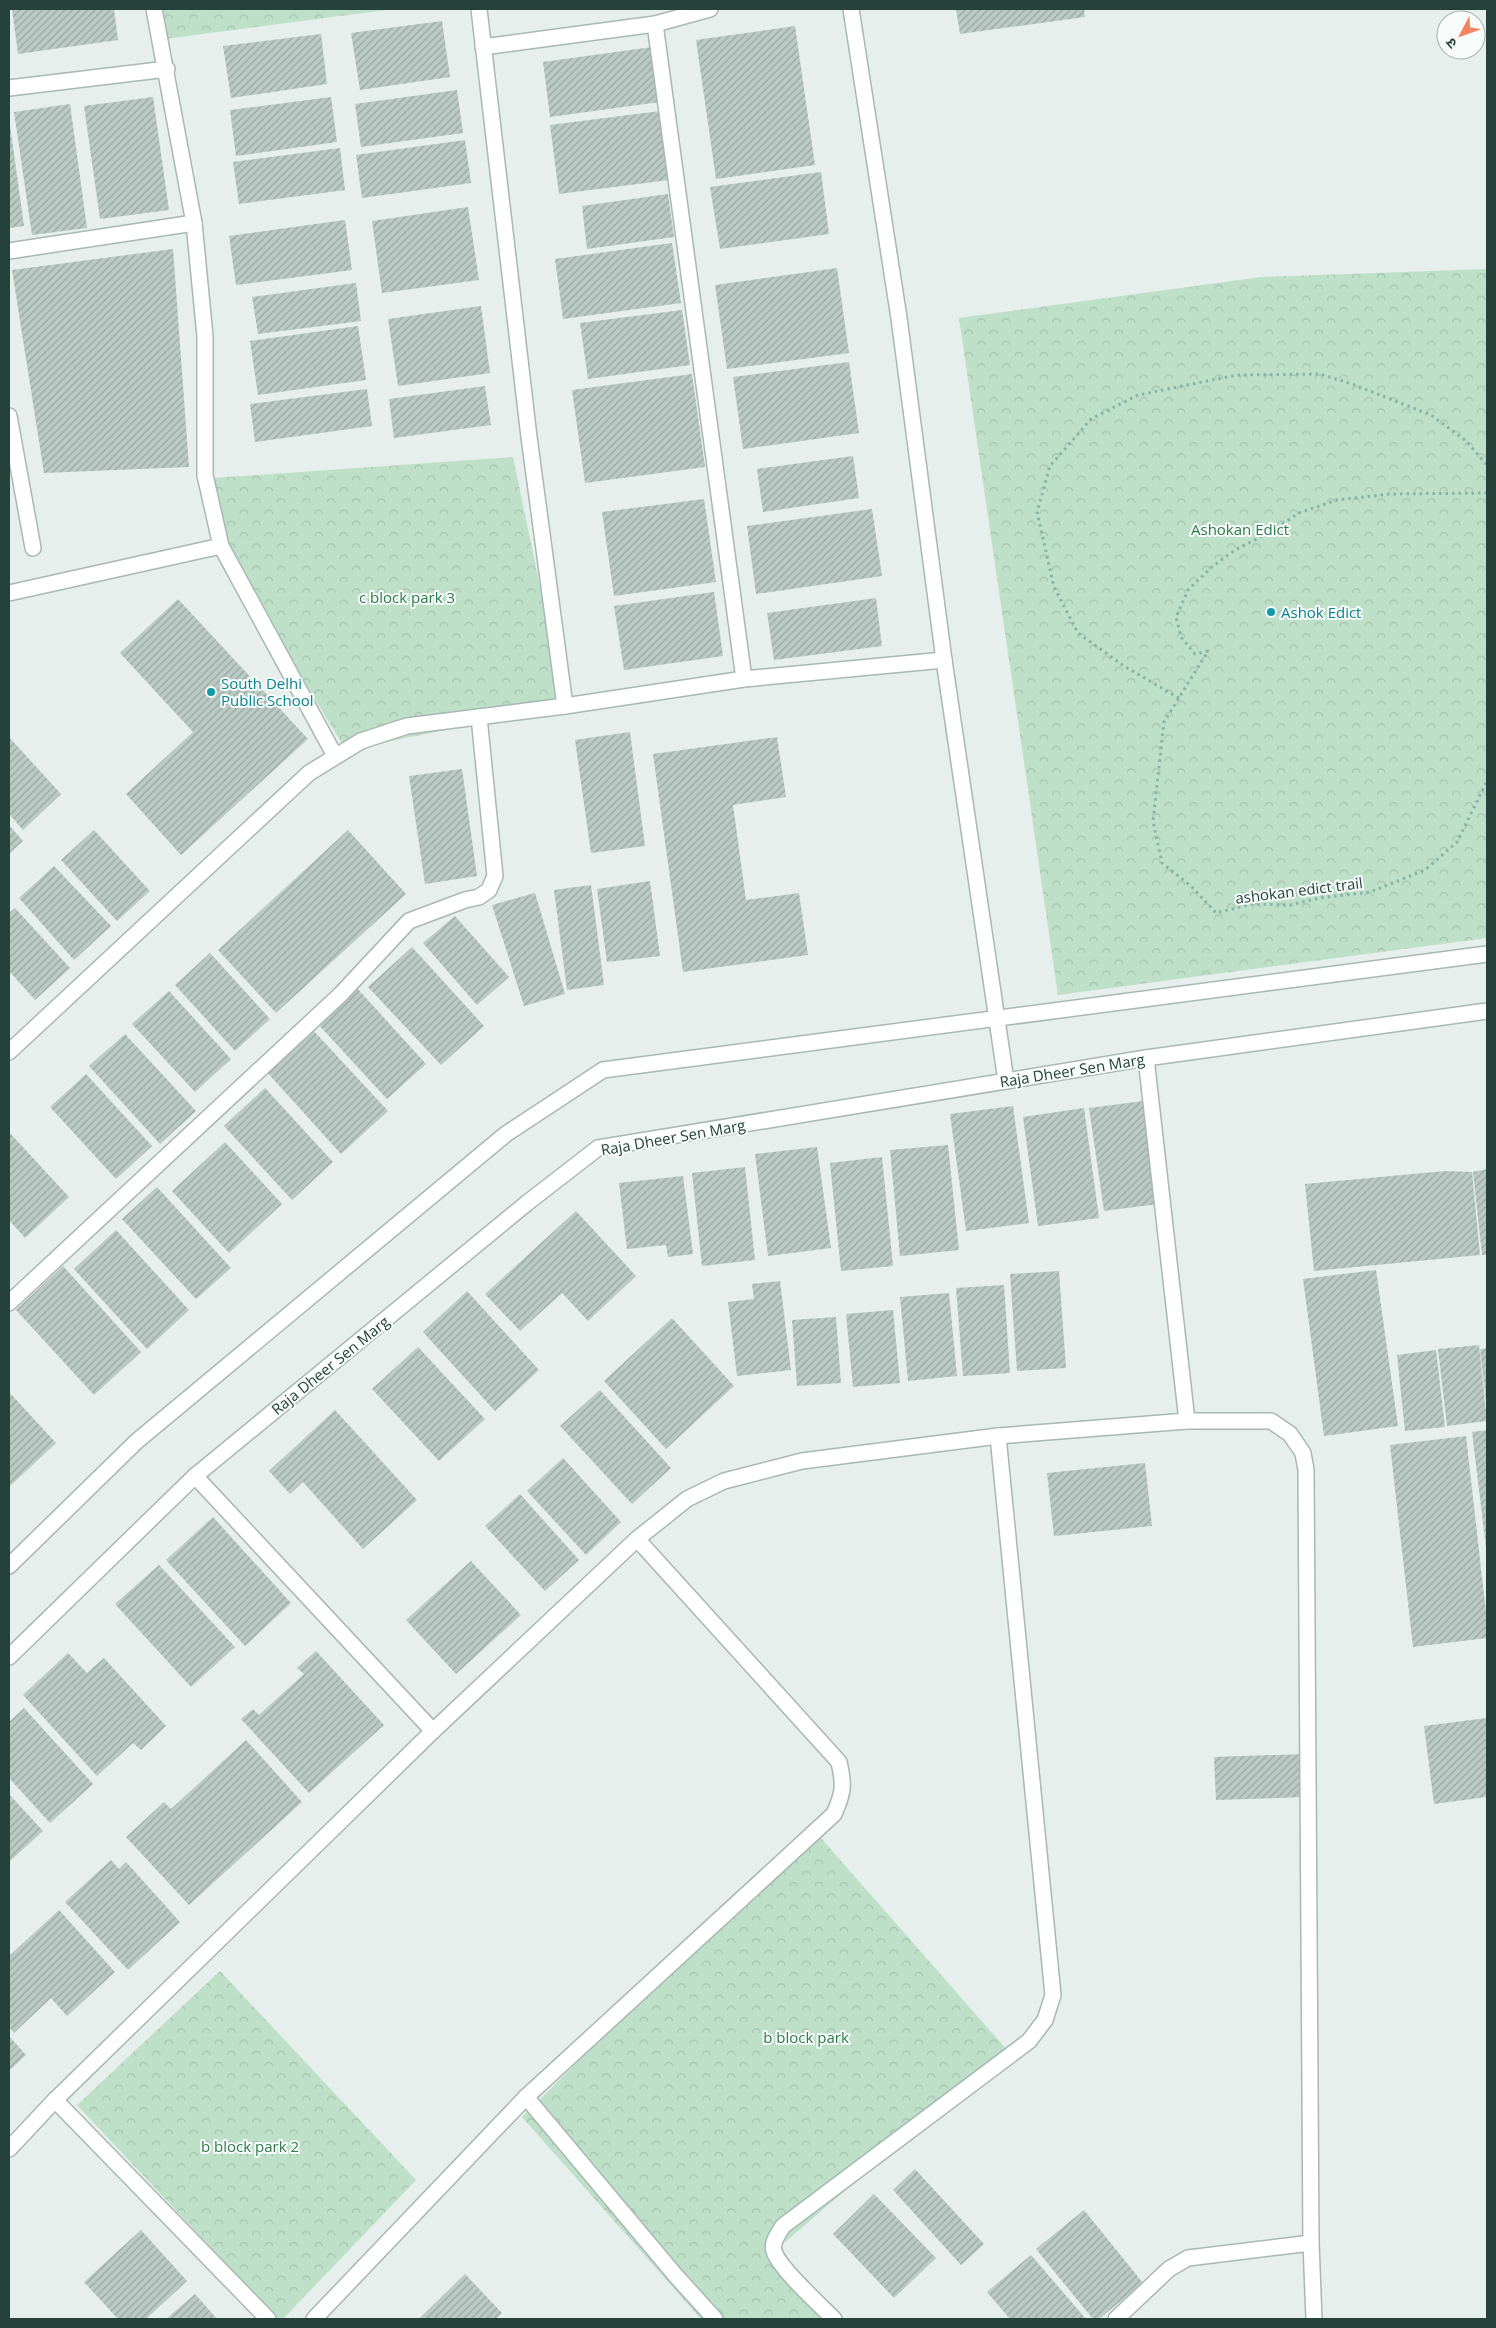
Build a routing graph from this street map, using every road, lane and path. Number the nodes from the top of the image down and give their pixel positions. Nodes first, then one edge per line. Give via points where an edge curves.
1 (154, 9) edge
2 (479, 9) edge
3 (710, 9) edge
4 (851, 9) edge
5 (655, 24) junction
6 (483, 47) junction
7 (167, 69) junction
8 (9, 88) edge
9 (194, 223) junction
10 (9, 251) edge
11 (9, 416) edge
12 (12, 449) edge
13 (1487, 465) edge
14 (1487, 493) edge
15 (221, 546) junction
16 (33, 548) dead end
17 (9, 593) edge
18 (944, 660) junction
19 (744, 679) junction
20 (1179, 698) junction
21 (565, 706) junction
22 (479, 717) junction
23 (335, 756) junction
24 (1487, 781) edge
25 (1487, 954) edge
26 (1487, 1011) edge
27 (998, 1017) junction
28 (9, 1052) edge
29 (1146, 1058) junction
30 (1006, 1081) junction
31 (9, 1303) edge
32 (1187, 1421) junction
33 (998, 1436) junction
34 (194, 1476) junction
35 (638, 1540) junction
36 (9, 1566) edge
37 (9, 1657) edge
38 (433, 1731) junction
39 (526, 2097) junction
40 (55, 2100) junction
41 (9, 2149) edge
42 (1311, 2244) junction
43 (268, 2319) edge
44 (314, 2319) edge
45 (715, 2319) edge
46 (834, 2319) edge
47 (1116, 2319) edge
48 (1314, 2319) edge

1 - 7 street
2 - 6 street
3 - 5 street
4 - 18 street via 899,318
5 - 6 street
5 - 19 street
6 - 21 street via 529,437
7 - 8 street
7 - 9 street
9 - 10 street
9 - 15 street via 205,336 205,475
11 - 12 street
12 - 16 street
13 - 20 path via 1465,440 1431,415 1320,374 1237,375 1138,395 1092,420 1050,466 1037,512 1054,587 1078,633 1124,666
14 - 20 path, ashokan edict trail via 1389,494 1337,500 1299,514 1235,550 1188,590 1176,617 1181,637 1195,654 1208,651
15 - 17 street
15 - 23 street
18 - 19 street
18 - 27 street
19 - 21 street
20 - 24 path, ashokan edict trail via 1164,722 1153,821 1162,863 1191,886 1216,913 1252,904 1290,905 1370,892 1425,870 1456,842
21 - 22 street
22 - 23 street via 407,726 361,741
22 - 31 street via 495,876 489,890 479,898 409,921 341,994
23 - 28 street via 309,773
25 - 27 street
26 - 29 street, Raja Dheer Sen Marg
27 - 30 street
27 - 36 street via 603,1070 506,1134 136,1441
29 - 30 street, Raja Dheer Sen Marg
29 - 32 street
30 - 34 street, Raja Dheer Sen Marg via 598,1148
32 - 33 street
32 - 42 street via 1271,1421 1290,1434 1303,1454 1306,1470
33 - 35 street via 802,1461 724,1481 687,1499
33 - 46 street via 1053,1995 1045,2020 1029,2041 783,2226 773,2250 781,2264
34 - 37 street, Raja Dheer Sen Marg
34 - 38 street
35 - 38 street
35 - 39 street via 839,1762 844,1784 841,1799 834,1814
38 - 40 street
39 - 44 street
39 - 45 street
40 - 41 street
40 - 43 street
42 - 47 street via 1188,2258 1169,2269
42 - 48 street

